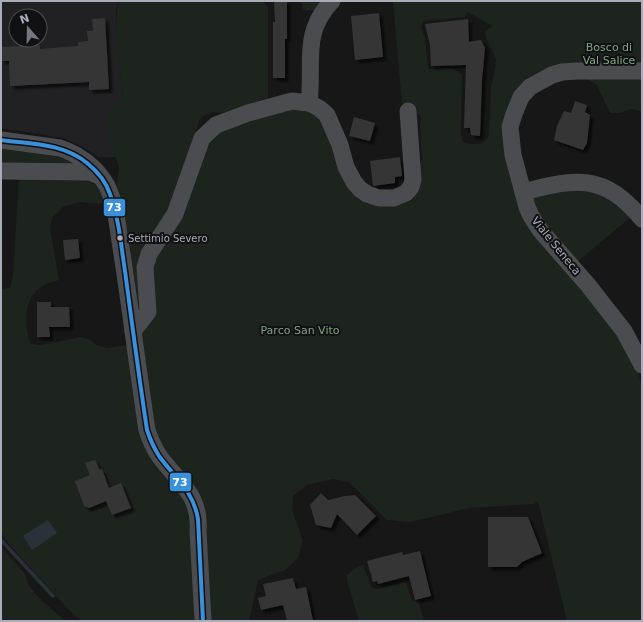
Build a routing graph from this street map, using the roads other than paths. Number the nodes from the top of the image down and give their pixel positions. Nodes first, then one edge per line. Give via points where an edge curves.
1 (332, 1) edge
2 (642, 71) edge
3 (309, 103) junction
4 (408, 111) dead end
5 (1, 140) edge
6 (1, 171) edge
7 (100, 176) junction
8 (523, 192) junction
9 (642, 219) edge
10 (133, 331) junction
11 (642, 365) edge
12 (203, 621) edge

1 - 3 street via 324,11 312,38
2 - 8 street, Viale Seneca via 562,72 530,87 521,97 510,127 513,155
3 - 4 street via 327,115 354,182 367,194 379,198 394,198 406,193 411,187 413,180
3 - 10 street via 292,101 248,113 216,125 202,138 175,214 149,254 145,267 148,312
5 - 7 street via 69,151
6 - 7 street via 90,172
7 - 10 street via 111,195
8 - 9 street via 553,184 578,182 600,185 613,190
8 - 11 street, Viale Seneca via 527,207 540,230 624,331
10 - 12 street via 147,430 160,457 190,494 199,519

